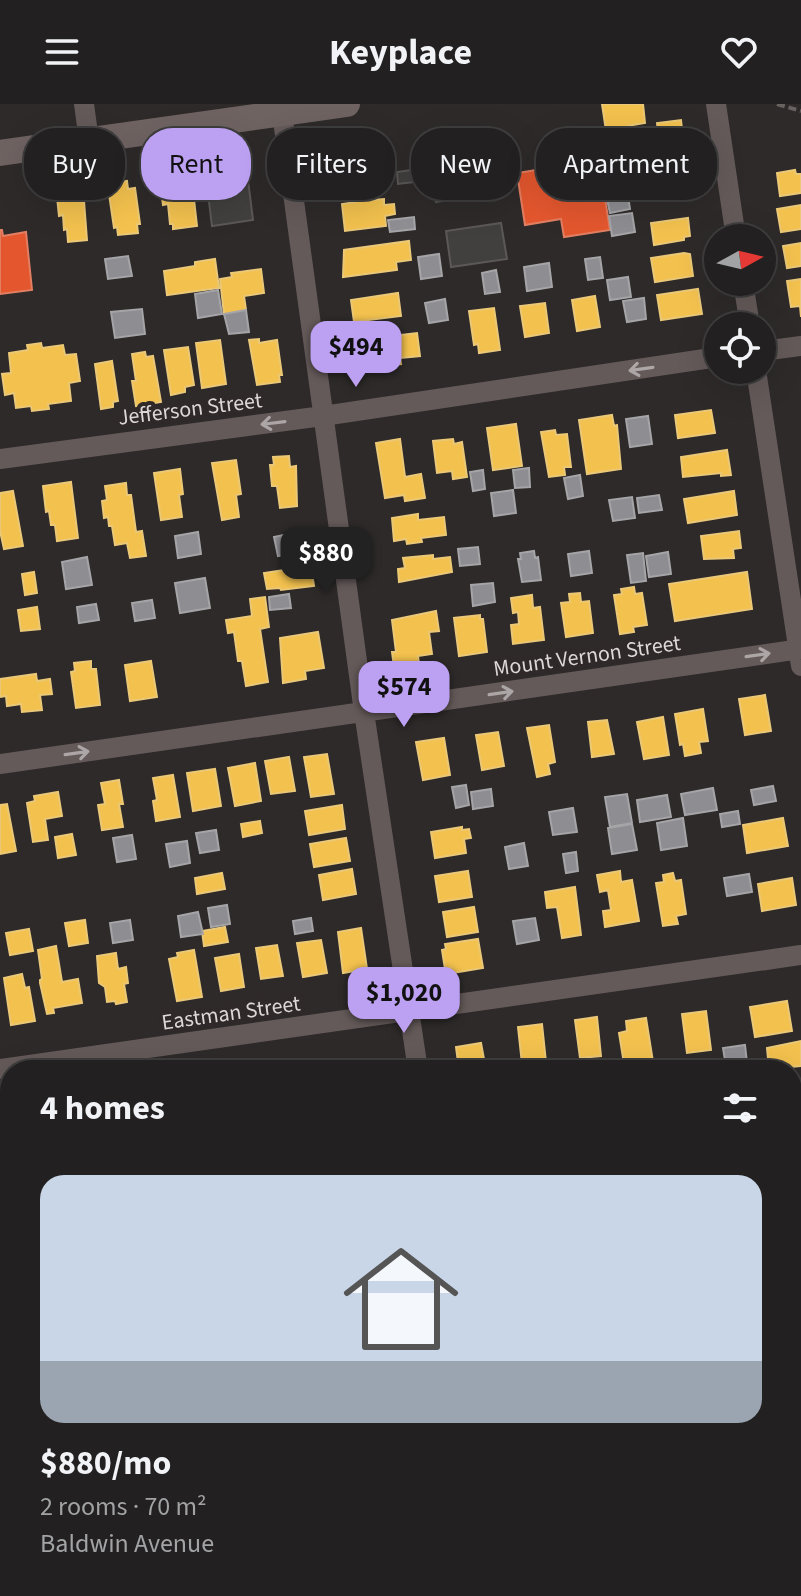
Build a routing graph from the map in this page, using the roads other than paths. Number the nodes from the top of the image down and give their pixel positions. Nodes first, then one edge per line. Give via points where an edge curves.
1 (84, 104) edge
2 (347, 104) edge
3 (716, 104) edge
4 (282, 113) junction
5 (87, 128) edge
6 (125, 136) edge
7 (24, 150) edge
8 (0, 153) edge
9 (734, 224) edge
10 (801, 346) edge
11 (776, 349) edge
12 (704, 359) edge
13 (758, 384) edge
14 (323, 416) junction
15 (0, 459) edge
16 (800, 655) edge
17 (364, 712) junction
18 (0, 764) edge
19 (801, 955) edge
20 (410, 1012) junction
21 (65, 1060) edge
22 (417, 1060) edge

1 - 5 street
2 - 4 main road
3 - 9 street
4 - 6 main road
4 - 14 street
7 - 8 main road
10 - 11 street
12 -> 14 street, Jefferson Street
13 - 16 street
14 -> 15 street, Jefferson Street
14 - 17 street
17 -> 16 street, Mount Vernon Street
18 -> 17 street, Mount Vernon Street
17 - 20 street
19 - 20 street, Eastman Street
20 - 21 street, Eastman Street
20 - 22 street

